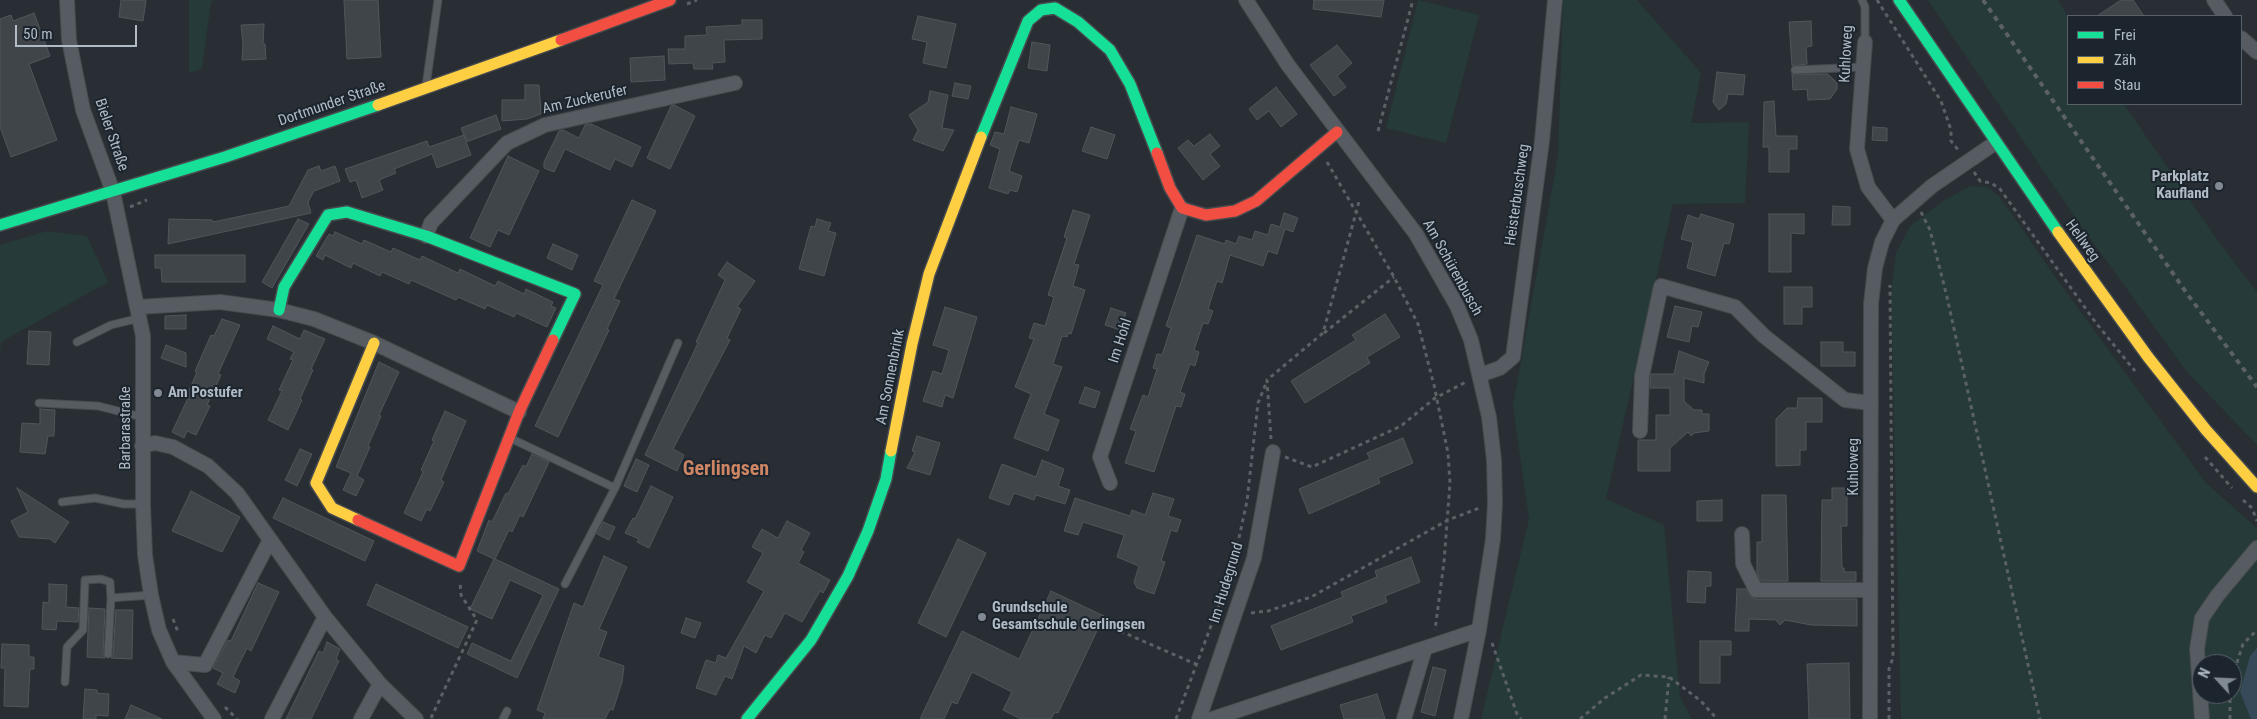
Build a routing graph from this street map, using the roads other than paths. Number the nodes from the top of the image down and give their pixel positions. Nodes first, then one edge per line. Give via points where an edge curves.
1 (66, 0) edge
2 (438, 0) edge
3 (670, 0) edge
4 (1246, 0) edge
5 (1555, 0) edge
6 (1862, 0) edge
7 (1899, 0) edge
8 (2214, 0) edge
9 (2224, 15) edge
10 (2242, 39) edge
11 (1865, 42) joint
12 (2257, 52) edge
13 (1863, 67) junction
14 (1795, 70) dead end
15 (735, 83) dead end
16 (426, 88) junction
17 (1337, 132) junction
18 (1995, 143) junction
19 (113, 192) junction
20 (1182, 208) junction
21 (1894, 220) junction
22 (0, 225) edge
23 (426, 236) junction
24 (279, 310) junction
25 (139, 313) junction
26 (77, 342) dead end
27 (374, 343) junction
28 (678, 343) dead end
29 (1480, 375) junction
30 (39, 403) dead end
31 (1871, 403) junction
32 (519, 412) junction
33 (142, 417) junction
34 (1640, 431) dead end
35 (509, 438) junction
36 (142, 446) junction
37 (1273, 452) road end
38 (1110, 484) dead end
39 (615, 488) junction
40 (2257, 488) edge
41 (62, 502) dead end
42 (143, 504) junction
43 (1742, 534) dead end
44 (270, 540) junction
45 (2257, 548) edge
46 (565, 584) dead end
47 (1870, 590) junction
48 (151, 595) junction
49 (111, 598) junction
50 (325, 617) junction
51 (1479, 630) junction
52 (1429, 647) junction
53 (108, 654) dead end
54 (173, 662) junction
55 (65, 682) dead end
56 (380, 684) junction
57 (507, 711) dead end
58 (208, 717) edge
59 (272, 719) edge
60 (361, 719) edge
61 (416, 719) edge
62 (503, 719) edge
63 (747, 719) edge
64 (1198, 719) edge
65 (1212, 719) edge
66 (1404, 719) edge
67 (1461, 719) edge
68 (1870, 719) edge
69 (2202, 719) edge

1 - 19 street, Bieler Straße via 69,40 83,110
2 - 16 lane
3 - 16 street, Dortmunder Straße
4 - 17 street, Am Schürenbusch
5 - 29 street, Heisterbuschweg via 1542,141 1513,357 1500,368
6 - 11 lane, Kuhloweg
7 - 18 street, Hellweg
8 - 9 street
10 - 12 street
11 - 13 street, Kuhloweg
13 - 14 lane
13 - 21 street, Kuhloweg via 1858,149 1861,167 1868,187
15 - 23 street, Am Zuckerufer via 545,125 507,143 431,224
16 - 19 street, Dortmunder Straße
17 - 20 street via 1256,201 1235,211 1206,215
17 - 29 street, Am Schürenbusch via 1416,234 1458,306
18 - 21 street, Kuhloweg via 1915,200
18 - 40 street, Hellweg via 2148,357
19 - 22 street, Dortmunder Straße
19 - 25 street, Barbarastraße
20 - 38 street, Im Hohl via 1100,457
20 - 63 street, Am Sonnenbrink via 1170,188 1130,84 1110,50 1078,22 1055,8 1041,10 1028,21 929,274 886,479 868,531 848,576 811,640
21 - 31 street, Kuhloweg via 1882,242 1875,268 1871,304
23 - 24 street via 347,212 328,215 284,287
23 - 32 street via 575,294
24 - 25 street via 220,302
24 - 27 street via 314,319
25 - 26 lane
25 - 33 street, Barbarastraße via 143,336
27 - 32 street
27 - 35 street via 316,483 332,508 459,566
28 - 39 lane
29 - 51 street, Am Schürenbusch via 1489,417 1495,503 1493,539
30 - 33 lane via 98,406
31 - 34 street via 1845,400 1764,336 1735,307 1661,286 1642,376
31 - 47 street, Kuhloweg
32 - 35 street
33 - 36 street, Barbarastraße
35 - 39 lane
36 - 42 street, Barbarastraße
36 - 44 street via 173,447 208,466 237,493
37 - 64 street, Im Hudegrund via 1254,558
39 - 46 lane
41 - 42 lane via 95,498
42 - 48 street, Barbarastraße
43 - 47 street via 1743,564 1756,590
44 - 50 street
44 - 54 street via 205,664
45 - 69 street via 2202,618 2197,648
47 - 68 street, Kuhloweg
48 - 49 lane
48 - 54 street, Barbarastraße via 159,630
49 - 53 lane
49 - 55 lane via 110,582 85,580 83,630 67,647
50 - 56 street
50 - 59 street
51 - 52 street
51 - 67 street, Am Schürenbusch
52 - 65 street
52 - 66 street
54 - 58 street, Barbarastraße
56 - 60 street
56 - 61 street
57 - 62 lane

